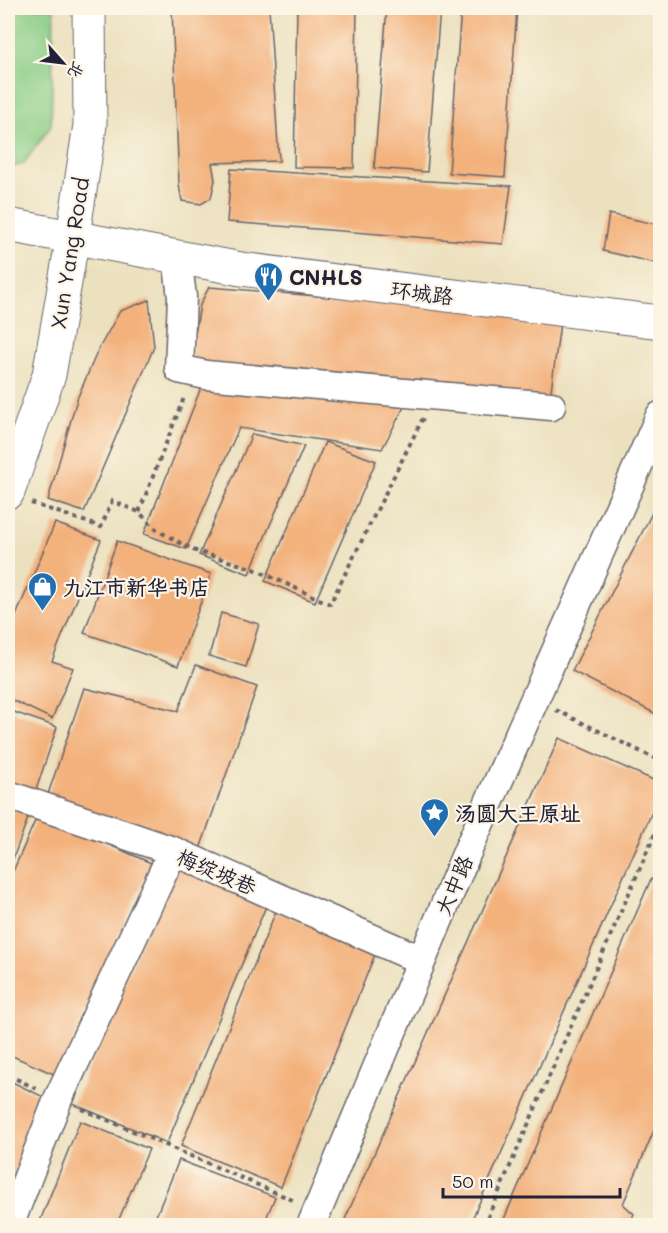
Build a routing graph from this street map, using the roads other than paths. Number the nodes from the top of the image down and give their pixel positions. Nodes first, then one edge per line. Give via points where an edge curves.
1 (89, 8) edge
2 (8, 225) edge
3 (73, 236) junction
4 (177, 257) junction
5 (660, 322) edge
6 (551, 406) dead end
7 (660, 416) edge
8 (18, 497) edge
9 (8, 795) edge
10 (173, 851) junction
11 (421, 960) junction
12 (314, 1218) edge
13 (9, 1226) edge

1 - 3 street, Xun Yang Road via 90,125
2 - 3 street, 环城路
3 - 4 street, 环城路
3 - 8 street, Xun Yang Road via 49,375
4 - 5 street, 环城路 via 241,269
4 - 6 street via 182,297 179,369
7 - 11 street, 大中路
9 - 10 street, 梅绽坡巷
10 - 11 street, 梅绽坡巷
10 - 13 street via 58,1099
11 - 12 street, 大中路

